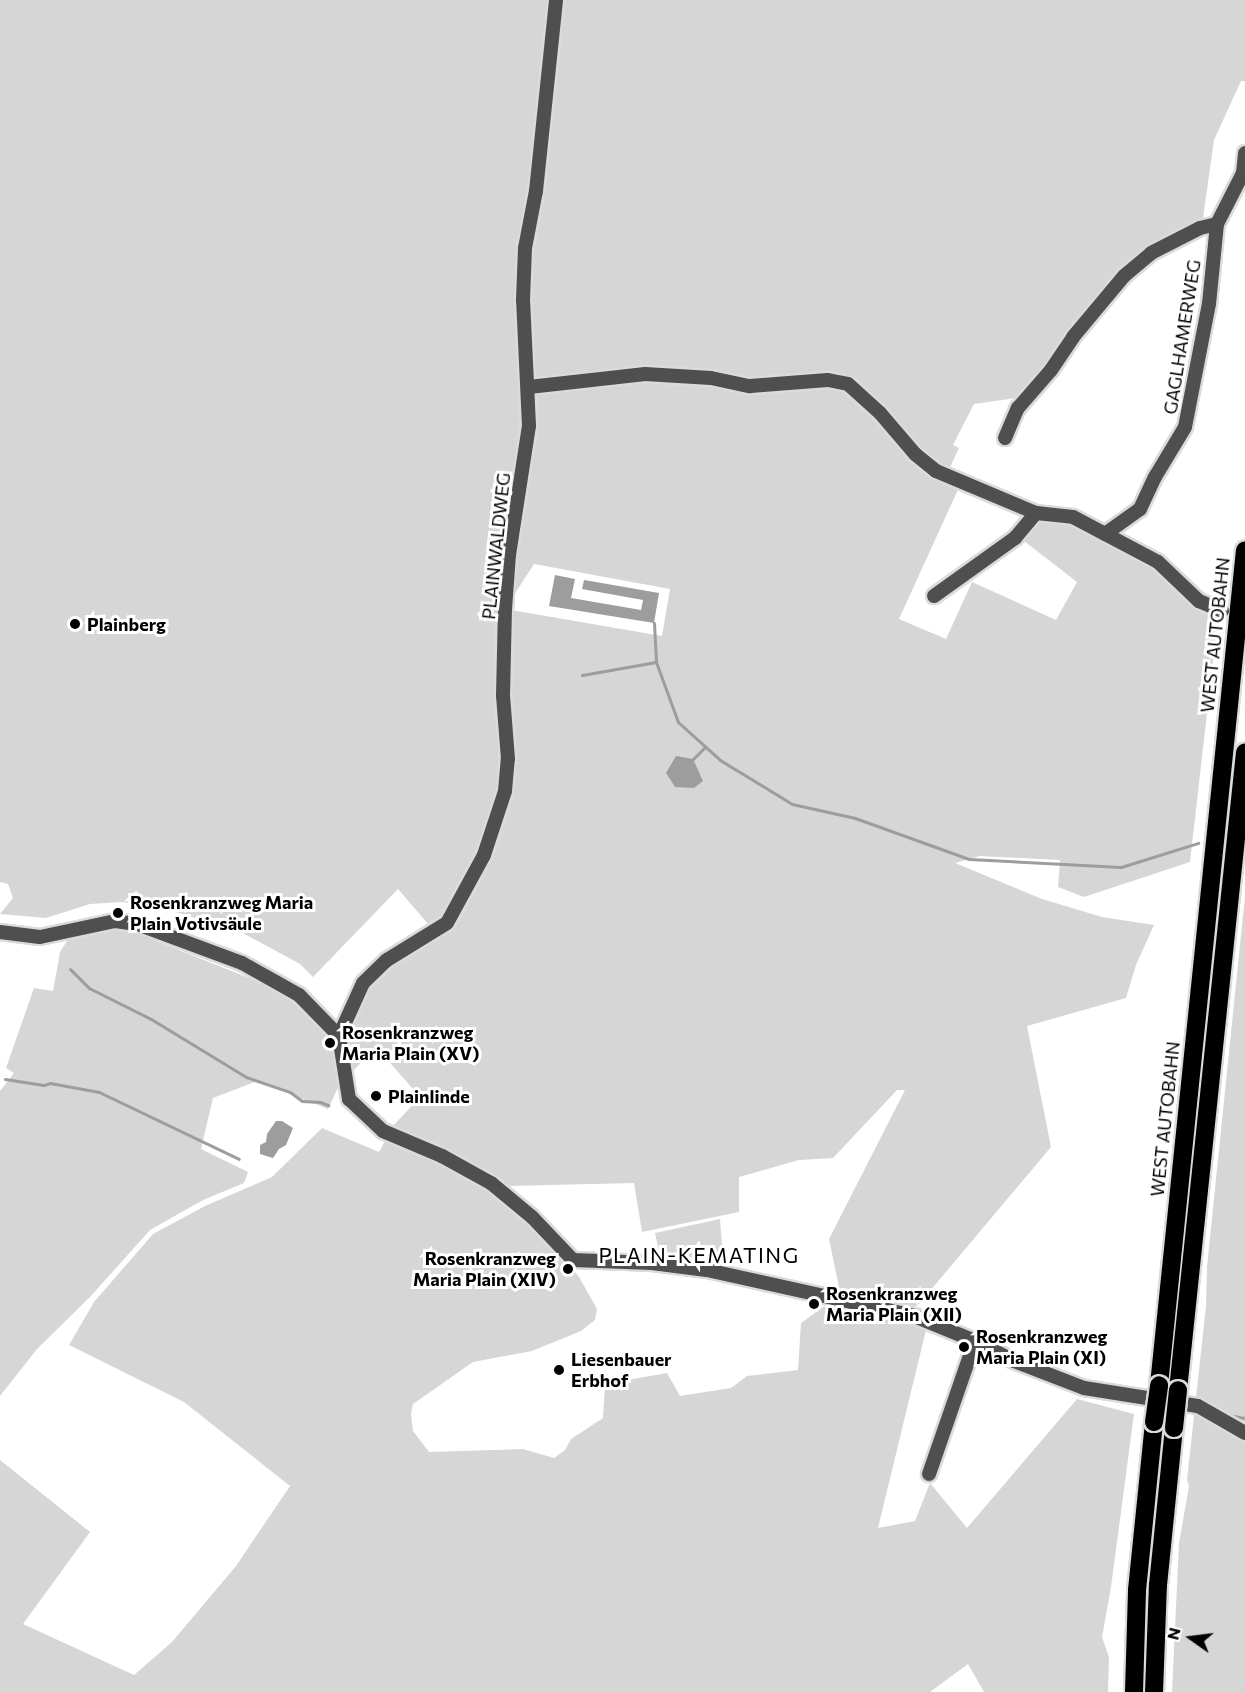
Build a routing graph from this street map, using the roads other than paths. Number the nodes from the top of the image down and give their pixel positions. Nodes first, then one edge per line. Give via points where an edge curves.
1 (556, 0) edge
2 (1245, 153) edge
3 (1217, 224) junction
4 (529, 387) junction
5 (1005, 438) dead end
6 (1036, 513) junction
7 (1105, 534) junction
8 (1245, 550) edge
9 (934, 596) dead end
10 (1222, 611) dead end
11 (1245, 753) edge
12 (0, 932) edge
13 (339, 1036) junction
14 (975, 1341) junction
15 (1245, 1433) edge
16 (929, 1474) dead end
17 (1134, 1692) edge
18 (1154, 1692) edge

1 - 4 street, PLAINWALDWEG via 536,191 525,248 523,300
2 - 3 street, GAGLHAMERWEG via 1243,173
3 - 5 street, GAGLHAMERWEG via 1200,228 1151,253 1125,276 1018,408
3 - 7 street, GAGLHAMERWEG via 1209,304 1185,427 1140,509
4 - 6 street via 645,374 711,378 750,386 828,380 848,384 936,471
4 - 13 street, PLAINWALDWEG via 529,426 509,555 505,609 505,791 484,855 447,923 387,960 363,983
6 - 7 street via 1073,517
6 - 9 street via 1015,538
7 - 10 street via 1158,562 1199,601
8 - 17 highway, WEST AUTOBAHN, bridge via 1137,1590
11 - 18 highway, bridge via 1174,1428 1158,1595
12 - 13 street via 40,938 115,921 153,928 242,963 299,995
13 - 14 street via 345,1087 357,1107 383,1131 442,1156 491,1183 532,1217 573,1260 652,1263 716,1272 914,1316
14 - 15 street via 1084,1388 1198,1406
14 - 16 street

